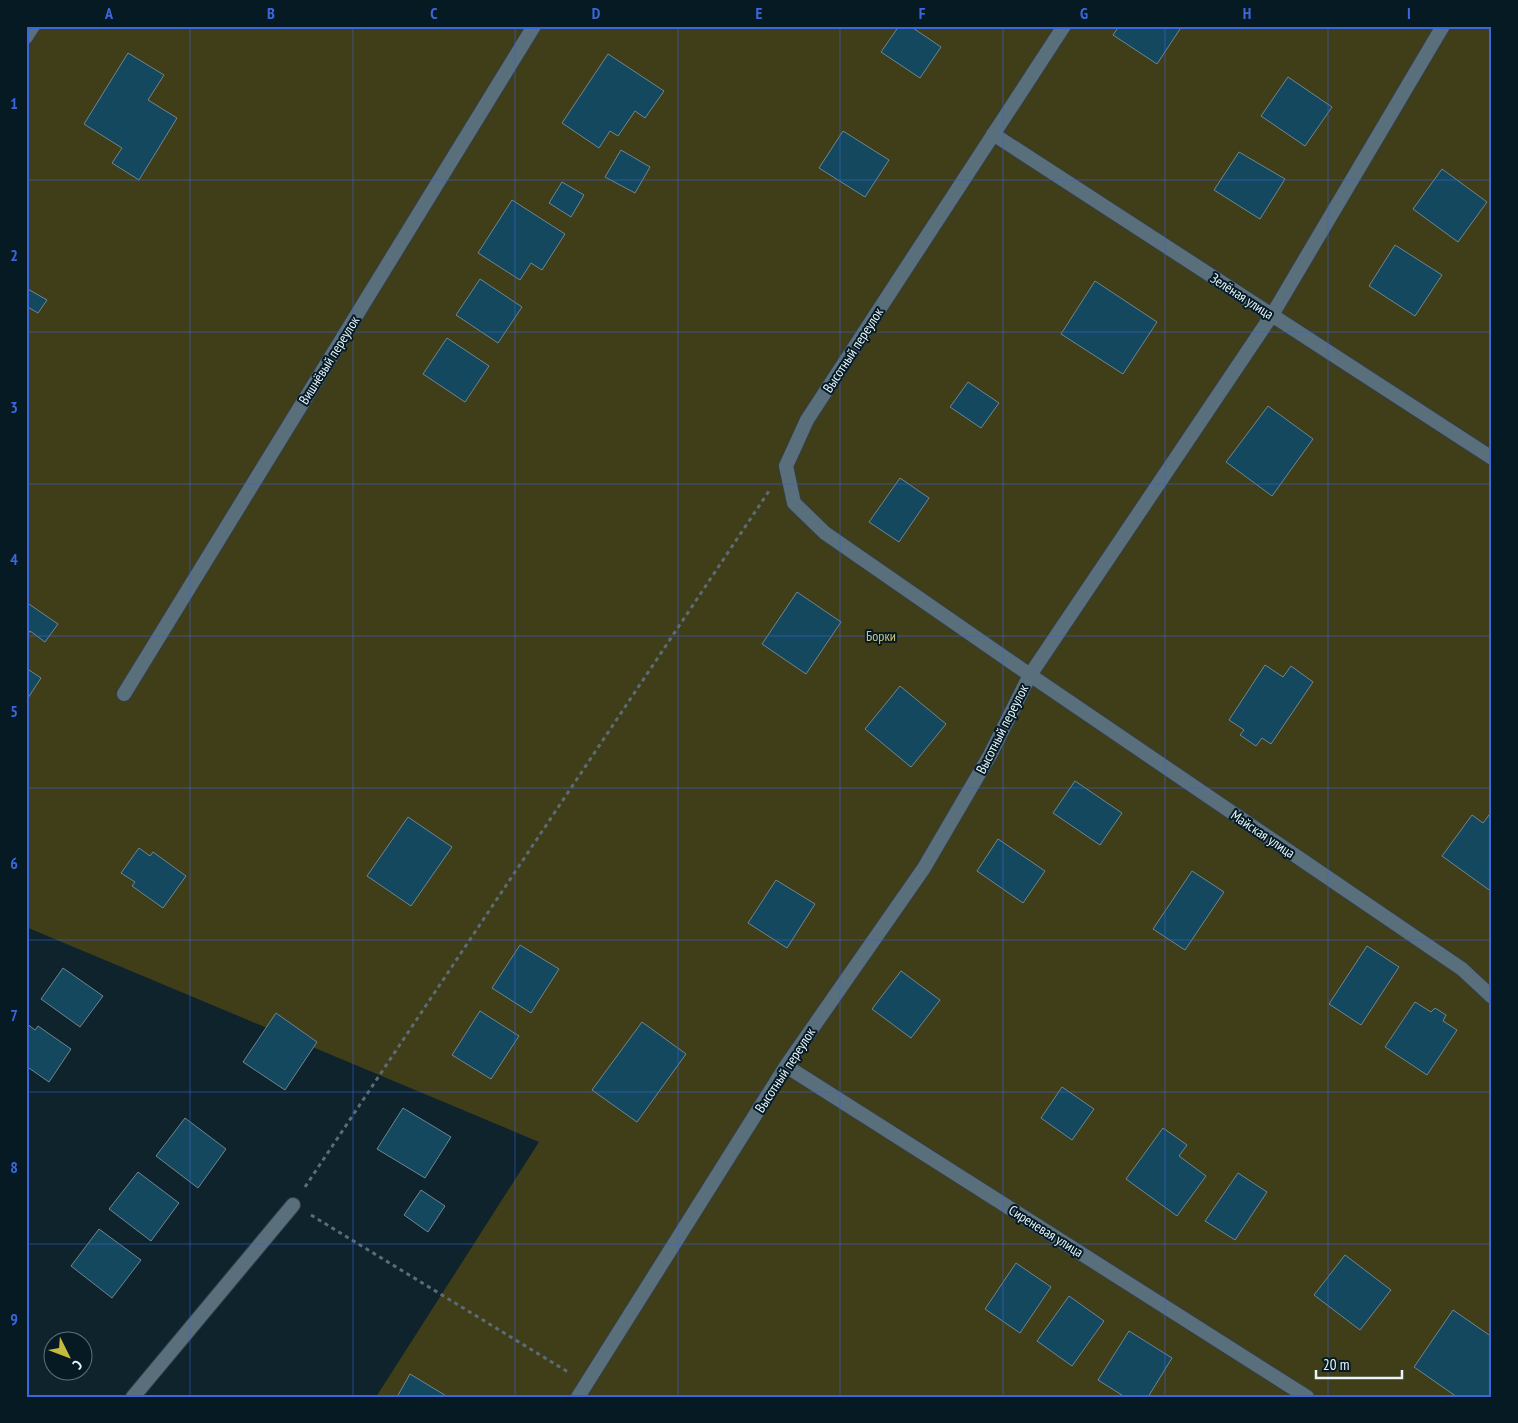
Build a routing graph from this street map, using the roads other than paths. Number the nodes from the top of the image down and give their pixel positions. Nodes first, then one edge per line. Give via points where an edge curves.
1 (33, 26) edge
2 (534, 26) edge
3 (1064, 26) edge
4 (1443, 26) edge
5 (26, 37) edge
6 (993, 134) junction
7 (1272, 315) junction
8 (1492, 458) edge
9 (1030, 675) junction
10 (124, 694) dead end
11 (1492, 997) edge
12 (786, 1066) junction
13 (293, 1205) road end
14 (133, 1397) edge
15 (578, 1397) edge
16 (1307, 1397) edge

1 - 5 street
2 - 10 street, Вишнёвый переулок
3 - 6 street, Высотный переулок
4 - 7 street
6 - 7 street, Зелёная улица
6 - 9 street, Высотный переулок via 808,420 786,466 794,503 825,533
7 - 8 street, Зелёная улица
7 - 9 street
9 - 11 street, Майская улица via 1462,969
9 - 12 street, Высотный переулок via 990,755 924,868
12 - 15 street, Высотный переулок
12 - 16 street, Сиреневая улица
13 - 14 street

